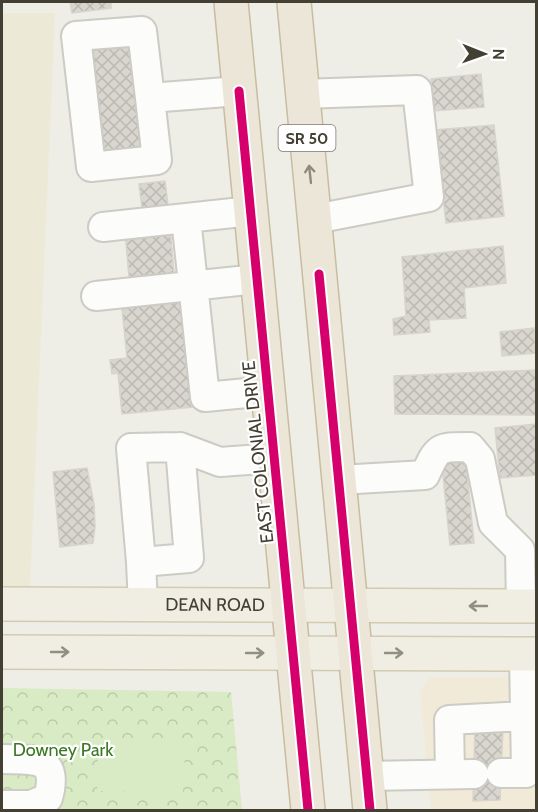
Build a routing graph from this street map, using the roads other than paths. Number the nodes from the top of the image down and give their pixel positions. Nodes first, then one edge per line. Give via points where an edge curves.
1 (231, 2) edge
2 (294, 2) edge
3 (238, 91) junction
4 (303, 94) junction
5 (150, 98) junction
6 (251, 211) junction
7 (186, 218) junction
8 (315, 219) junction
9 (103, 226) dead end
10 (257, 279) junction
11 (195, 285) junction
12 (96, 296) dead end
13 (268, 391) junction
14 (180, 447) junction
15 (275, 458) junction
16 (339, 480) junction
17 (141, 562) junction
18 (2, 604) edge
19 (143, 605) junction
20 (289, 605) junction
21 (350, 605) junction
22 (529, 606) edge
23 (2, 652) edge
24 (293, 653) junction
25 (355, 653) junction
26 (530, 654) edge
27 (526, 716) junction
28 (2, 759) edge
29 (475, 774) junction
30 (366, 776) junction
31 (2, 805) edge
32 (308, 810) edge
33 (370, 810) edge

1 - 3 highway, EAST COLONIAL DRIVE
2 - 4 highway, SR 50
3 - 5 lane
3 - 6 highway, EAST COLONIAL DRIVE
8 -> 4 highway, SR 50
4 - 8 lane via 417,90 429,197
5 - 5 lane via 142,31 76,36 91,167 157,160
6 - 7 lane
6 - 10 highway, EAST COLONIAL DRIVE
7 - 9 lane
7 - 11 lane
8 - 16 highway, SR 50
10 - 11 lane
10 - 13 highway, EAST COLONIAL DRIVE
11 - 12 lane
11 - 13 lane via 205,397
13 - 15 highway, EAST COLONIAL DRIVE
14 - 15 lane via 220,462
14 - 17 lane via 189,558
14 - 17 lane via 131,448
15 - 20 highway, EAST COLONIAL DRIVE
16 - 21 highway, SR 50
16 - 22 lane via 425,475 435,453 445,447 470,447 480,459 493,523 520,550
17 - 19 lane
18 - 19 main road, DEAN ROAD
19 - 20 main road, DEAN ROAD
20 - 21 main road, DEAN ROAD
20 - 24 highway, EAST COLONIAL DRIVE
22 -> 21 main road, DEAN ROAD
21 - 25 highway, SR 50
23 -> 24 main road
24 - 25 main road
24 - 32 highway, EAST COLONIAL DRIVE
25 -> 26 main road
25 - 30 highway, SR 50
26 - 27 lane
27 - 29 lane via 526,773
27 - 29 lane via 449,720
28 - 31 lane via 36,759 51,773 52,785 48,798 32,805
29 - 30 lane
30 - 33 highway, SR 50

